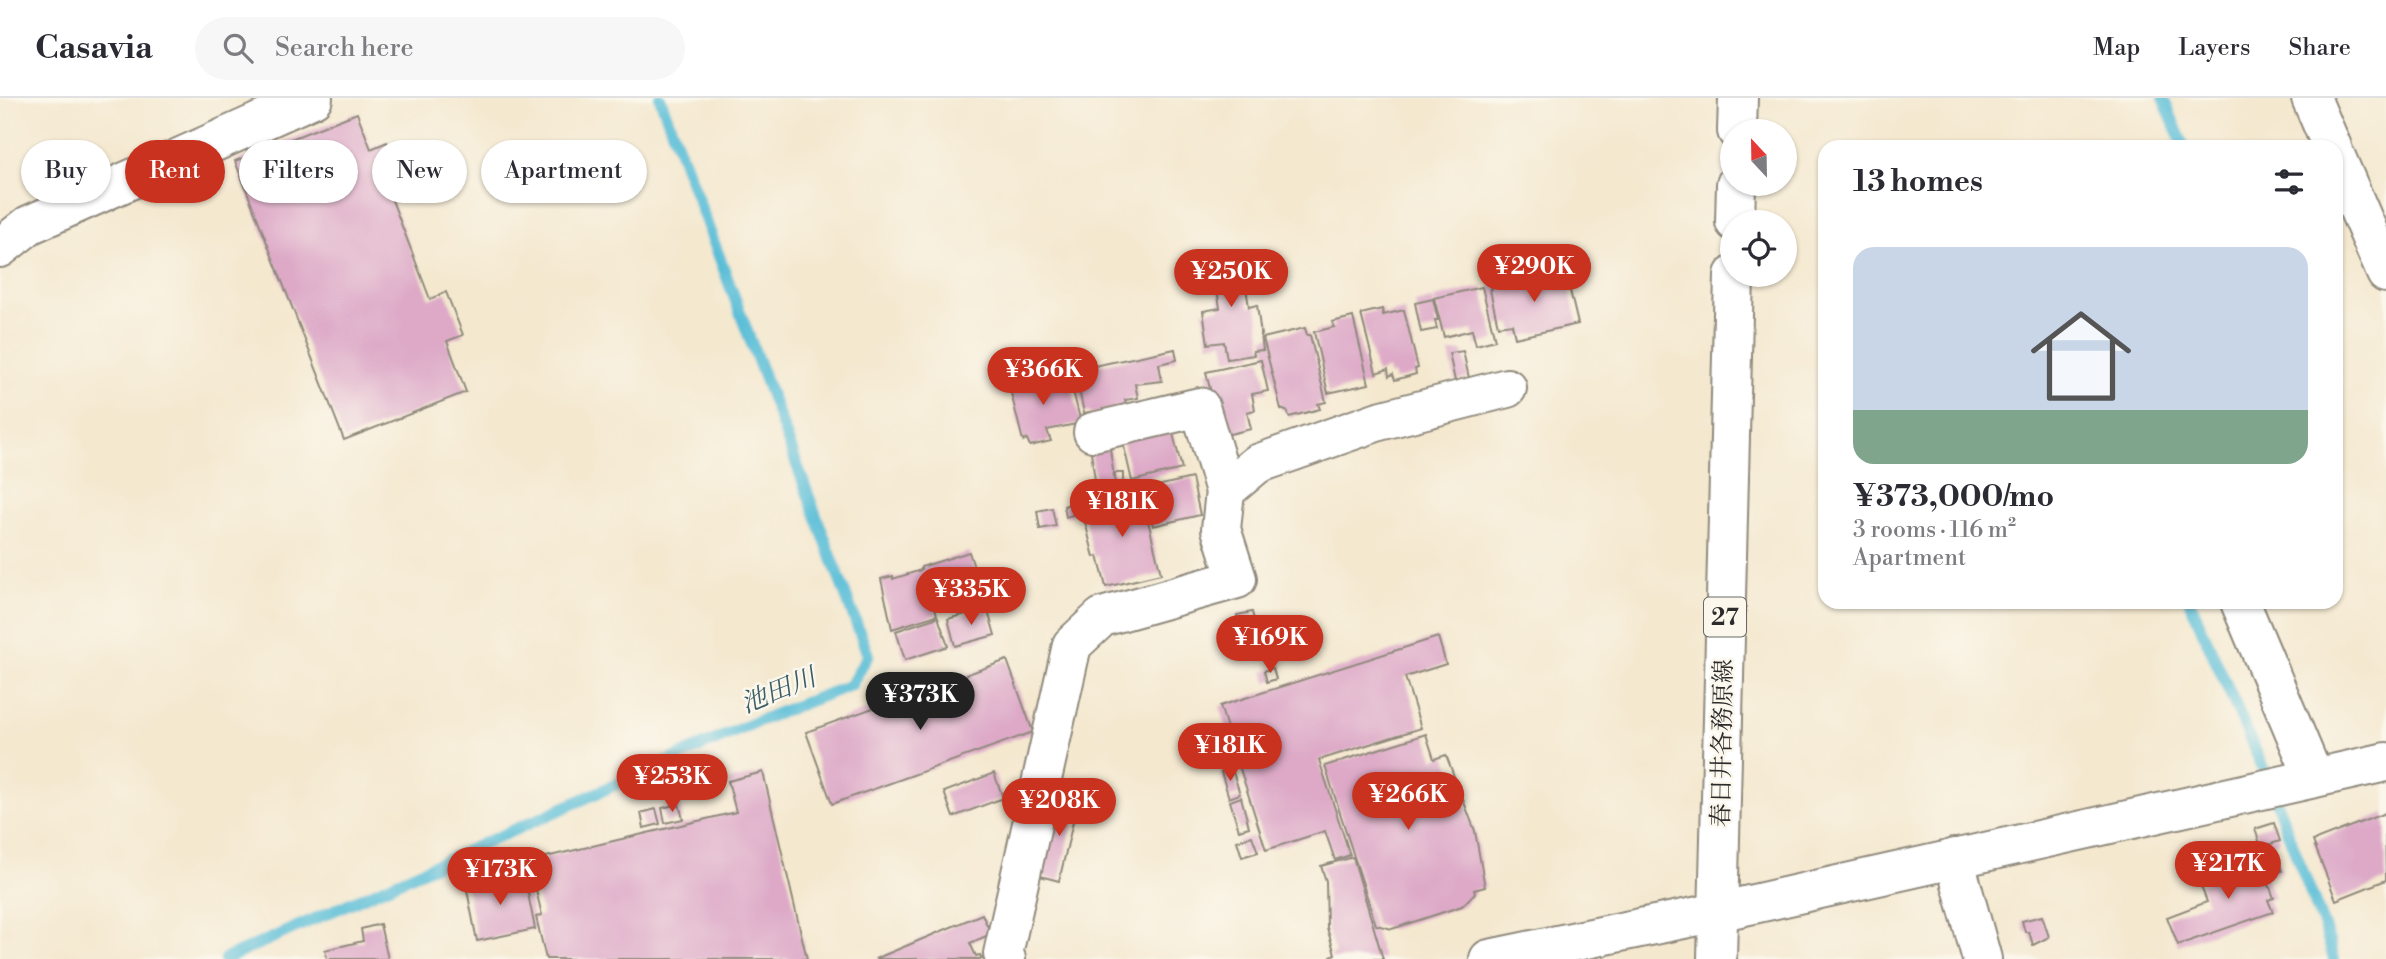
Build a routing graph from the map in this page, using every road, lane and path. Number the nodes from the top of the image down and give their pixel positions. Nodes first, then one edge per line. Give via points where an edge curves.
1 (313, 98) edge
2 (1738, 98) edge
3 (2311, 98) edge
4 (1737, 119) edge
5 (2329, 140) edge
6 (2343, 172) edge
7 (0, 248) edge
8 (2386, 273) edge
9 (1734, 287) edge
10 (1507, 388) dead end
11 (1093, 432) dead end
12 (1225, 491) junction
13 (2243, 609) edge
14 (2386, 762) edge
15 (2314, 778) junction
16 (1954, 859) junction
17 (1718, 912) junction
18 (1006, 959) edge
19 (1489, 959) edge
20 (1717, 959) edge
21 (1982, 959) edge

1 - 7 street via 29,225
2 - 4 street
3 - 5 street
6 - 8 street
9 - 17 street, 春日井各務原線 / 27
10 - 12 street via 1379,421 1257,464
11 - 12 street via 1199,407
12 - 18 street via 1221,529 1237,579 1102,617 1072,645 1003,954
13 - 15 street
14 - 15 street
15 - 16 street
16 - 17 street
16 - 21 street
17 - 19 street
17 - 20 street, 春日井各務原線 / 27

